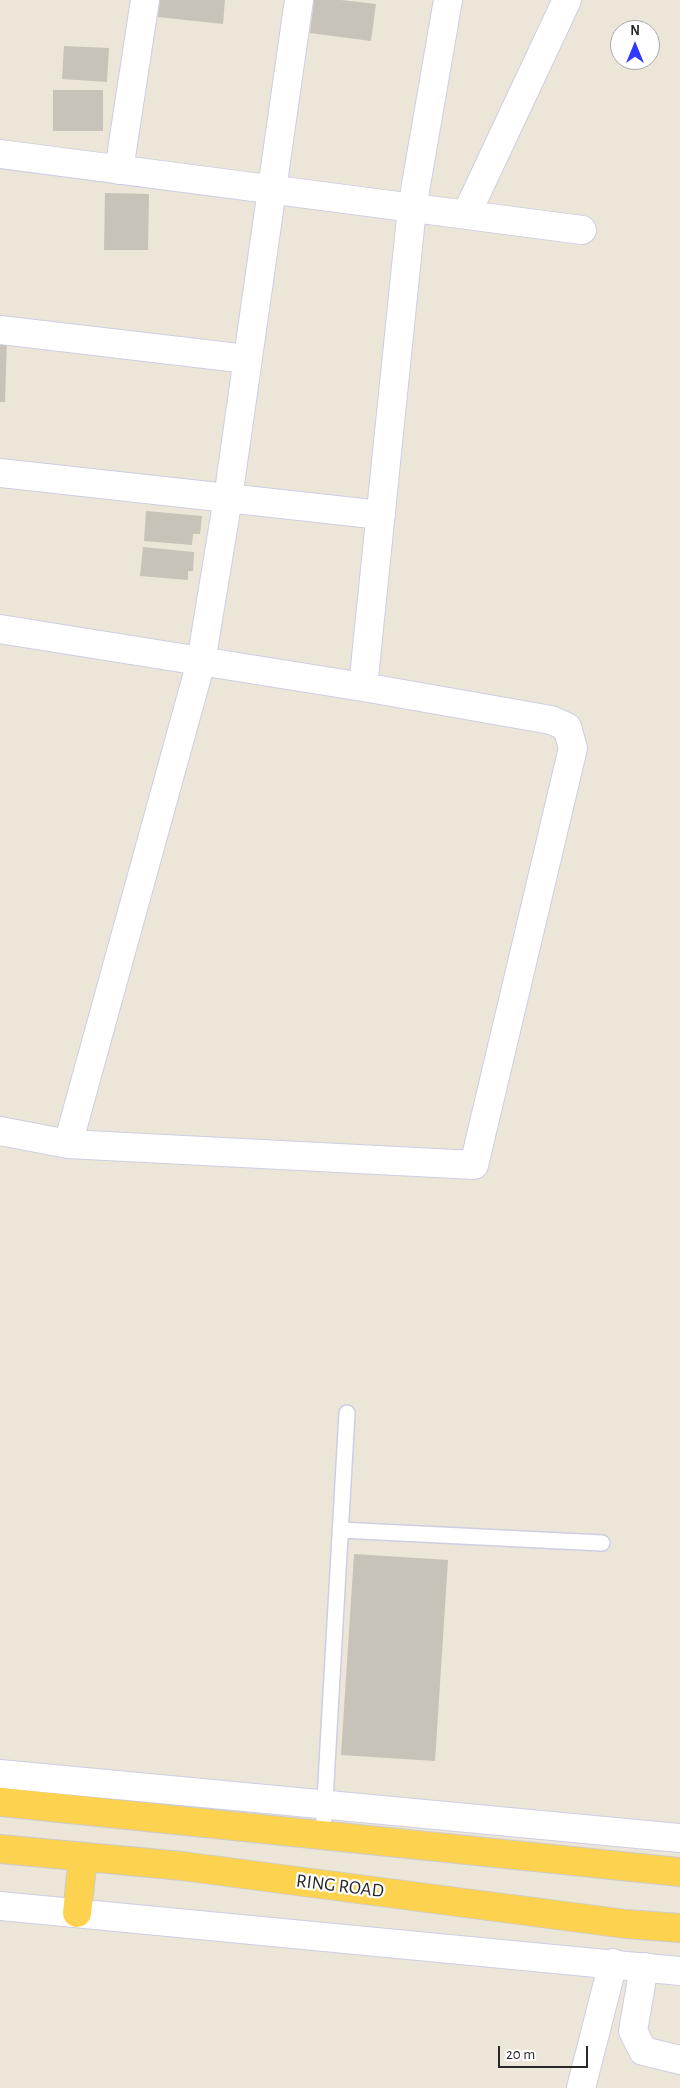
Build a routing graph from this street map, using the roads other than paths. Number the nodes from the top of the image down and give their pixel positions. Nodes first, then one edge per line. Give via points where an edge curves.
1 (145, 0) edge
2 (299, 0) edge
3 (448, 0) edge
4 (567, 0) edge
5 (0, 154) edge
6 (119, 170) junction
7 (271, 189) junction
8 (412, 208) junction
9 (466, 215) junction
10 (582, 230) dead end
11 (0, 330) edge
12 (247, 360) junction
13 (0, 473) edge
14 (228, 498) junction
15 (381, 515) junction
16 (0, 629) edge
17 (201, 662) junction
18 (363, 687) junction
19 (0, 1131) edge
20 (68, 1144) junction
21 (346, 1413) dead end
22 (340, 1530) junction
23 (602, 1544) dead end
24 (0, 1774) edge
25 (0, 1802) edge
26 (325, 1805) junction
27 (323, 1835) junction
28 (680, 1838) edge
29 (0, 1849) edge
30 (83, 1857) junction
31 (680, 1872) edge
32 (0, 1906) edge
33 (77, 1913) junction
34 (680, 1928) edge
35 (613, 1963) junction
36 (644, 1967) junction
37 (680, 1971) edge
38 (680, 2060) edge
39 (581, 2088) edge

1 - 6 street
2 - 7 street
3 - 8 street
4 - 9 street
5 - 6 street
6 - 7 street
7 - 8 street
7 - 12 street
8 - 9 street
8 - 15 street
9 - 10 street
11 - 12 street
12 - 14 street
13 - 14 street
14 - 15 street
14 - 17 street
15 - 18 street
16 - 17 street
17 - 18 street
17 - 20 street
18 - 20 street via 552,720 566,727 573,748 474,1165
19 - 20 street
21 - 22 lane
22 - 23 lane
22 - 26 lane
24 - 26 street
25 - 27 highway
26 - 27 lane
26 - 28 street
27 - 31 highway
29 - 30 highway, RING ROAD
30 - 33 highway
30 - 34 highway, RING ROAD via 182,1866 626,1924
32 - 33 street
33 - 35 street
35 - 36 street
35 - 39 street
36 - 37 street
36 - 38 street via 632,2031 643,2051

